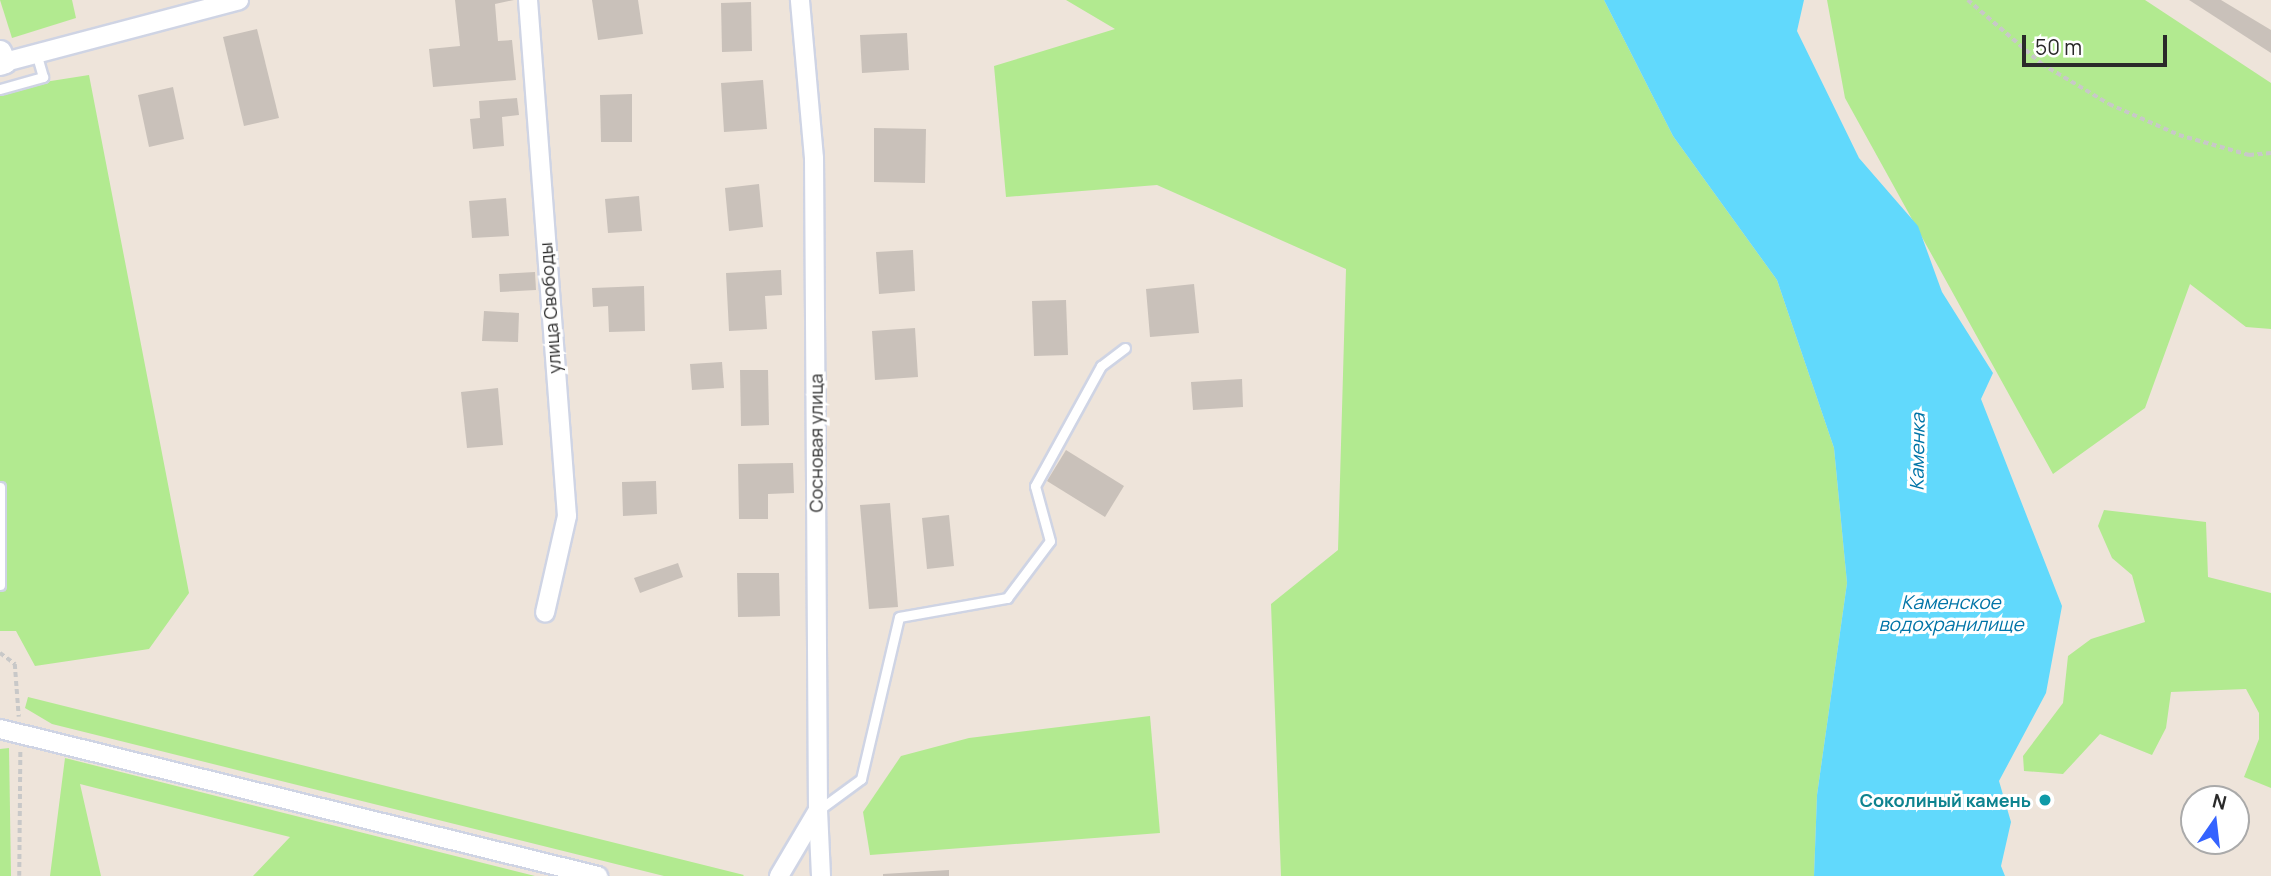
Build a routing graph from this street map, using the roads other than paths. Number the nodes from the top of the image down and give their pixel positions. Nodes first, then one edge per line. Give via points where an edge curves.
1 (239, 0) edge
2 (528, 0) edge
3 (800, 0) edge
4 (36, 53) junction
5 (2, 59) edge
6 (0, 89) edge
7 (1125, 348) dead end
8 (0, 487) edge
9 (0, 586) edge
10 (545, 613) dead end
11 (0, 729) edge
12 (818, 810) junction
13 (598, 876) edge
14 (779, 876) edge
15 (821, 876) edge

1 - 4 street
2 - 10 street, улица Свободы via 568,516
3 - 12 street, Сосновая улица via 814,158
4 - 5 street
4 - 6 lane via 43,77
7 - 12 lane via 1101,366 1035,486 1050,541 1007,598 899,617 861,779
8 - 9 lane
11 - 13 street via 20,730
12 - 14 street
12 - 15 street, Сосновая улица

